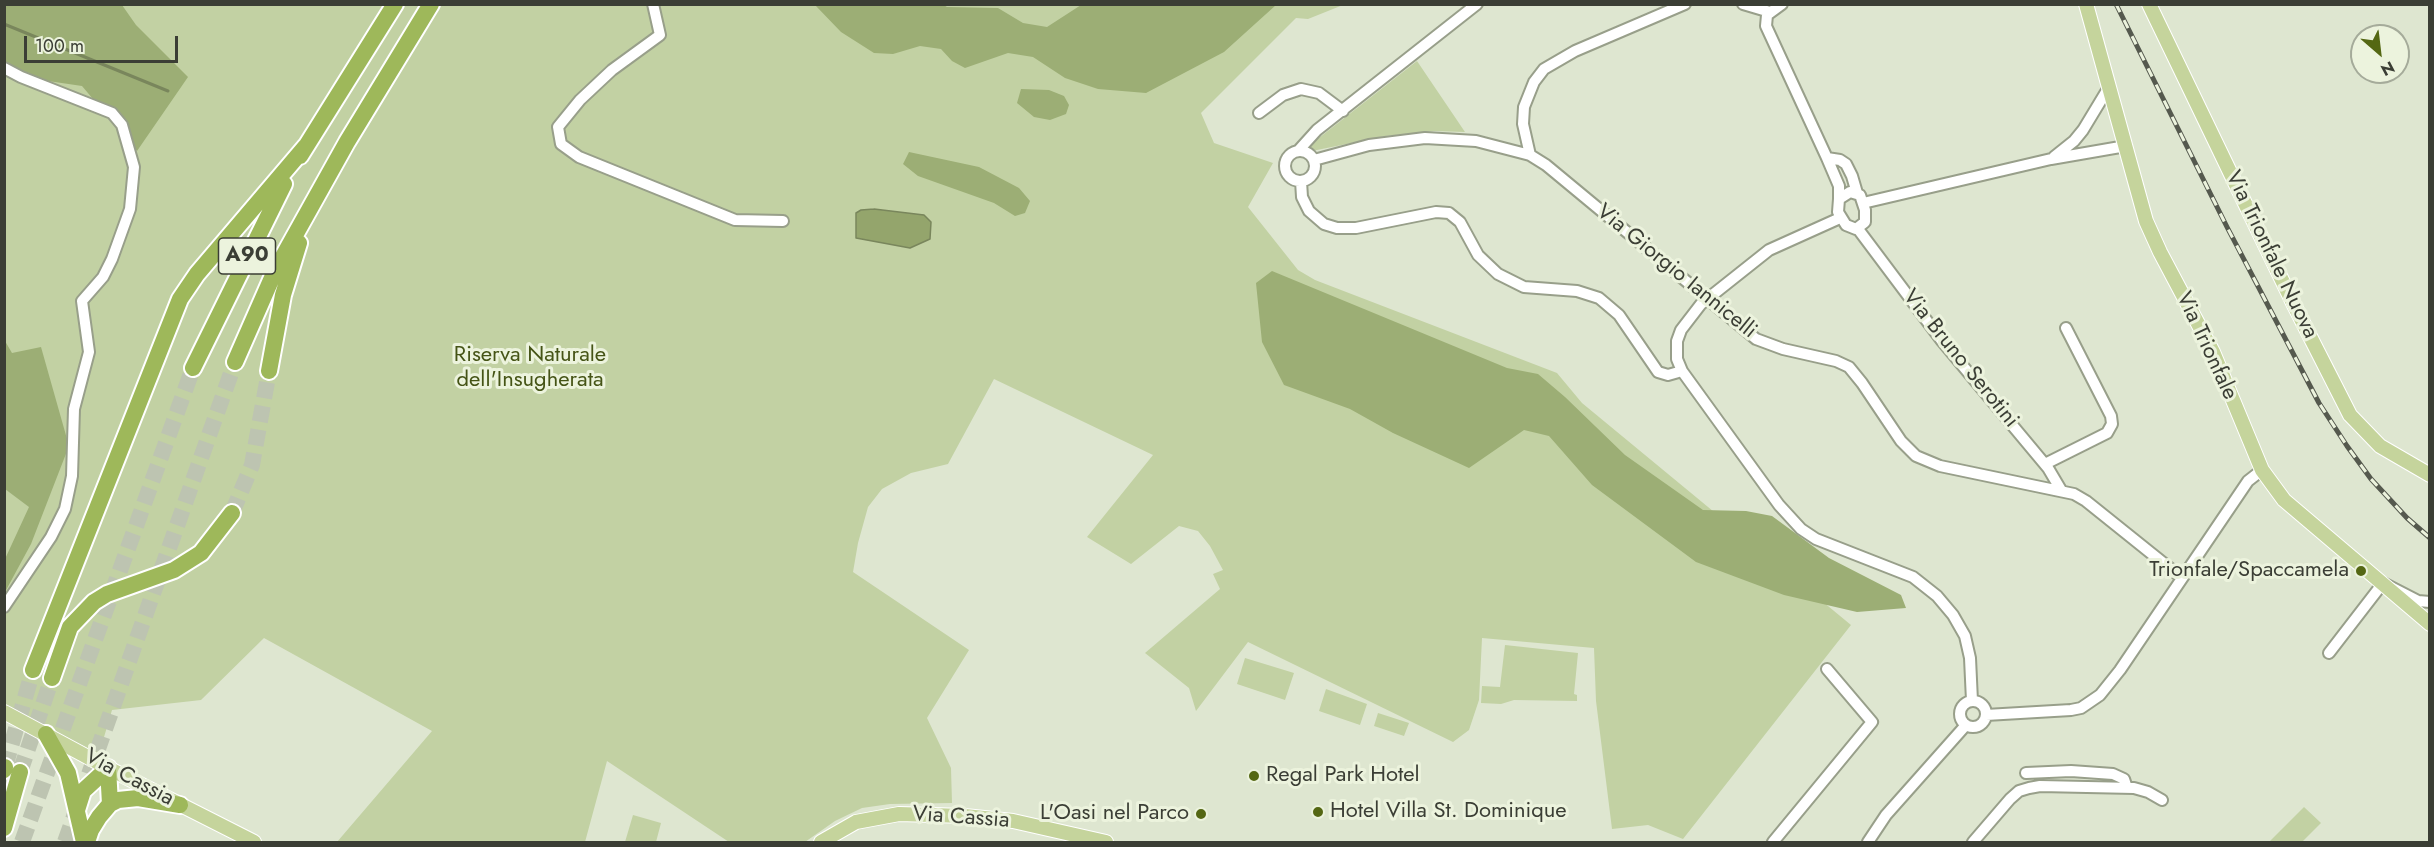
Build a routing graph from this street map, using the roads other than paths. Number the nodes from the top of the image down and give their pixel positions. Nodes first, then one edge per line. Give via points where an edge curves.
1 (396, 4) edge
2 (653, 4) edge
3 (1477, 4) edge
4 (1685, 4) edge
5 (1743, 4) edge
6 (1782, 4) edge
7 (2086, 4) edge
8 (2148, 4) edge
9 (430, 7) edge
10 (1770, 12) junction
11 (4, 68) edge
12 (2109, 87) junction
13 (1343, 111) junction
14 (1259, 113) dead end
15 (306, 146) junction
16 (2126, 146) junction
17 (1298, 151) junction
18 (1530, 155) junction
19 (1827, 158) junction
20 (2051, 159) junction
21 (1314, 160) junction
22 (1301, 182) junction
23 (1857, 193) junction
24 (1839, 199) junction
25 (1863, 203) junction
26 (309, 210) junction
27 (1840, 218) junction
28 (783, 220) dead end
29 (1858, 229) junction
30 (1707, 300) junction
31 (2066, 328) dead end
32 (236, 362) tunnel mouth
33 (193, 368) tunnel mouth
34 (269, 371) tunnel mouth
35 (1682, 371) junction
36 (2045, 464) junction
37 (2262, 470) junction
38 (2430, 475) edge
39 (2061, 490) junction
40 (232, 513) tunnel mouth
41 (2182, 578) junction
42 (2383, 583) junction
43 (2430, 602) edge
44 (4, 607) edge
45 (2430, 624) edge
46 (2330, 653) dead end
47 (1827, 669) dead end
48 (33, 670) tunnel mouth
49 (52, 678) tunnel mouth
50 (1972, 702) junction
51 (4, 712) edge
52 (1986, 715) junction
53 (1966, 725) junction
54 (46, 734) junction
55 (108, 768) junction
56 (10, 770) tunnel mouth
57 (2026, 773) dead end
58 (2127, 788) junction
59 (2162, 800) dead end
60 (110, 804) junction
61 (180, 805) junction
62 (77, 811) junction
63 (4, 828) edge
64 (85, 843) edge
65 (254, 843) edge
66 (821, 843) edge
67 (1106, 843) edge
68 (1773, 843) edge
69 (1868, 843) edge
70 (1973, 843) edge

1 - 15 highway, A90
2 - 28 street via 660,35 612,70 580,100 558,127 561,144 579,157 735,220
3 - 13 street
4 - 18 street via 1575,51 1544,69 1524,106 1523,124
5 - 10 street
6 - 10 street
7 - 12 main road, Via Trionfale
8 - 38 main road, Via Trionfale Nuova via 2350,415 2379,446
9 - 26 highway, A90
10 - 19 street via 1765,19 1767,28
11 - 44 street via 112,113 122,125 134,167 130,209 112,259 105,274 82,301 89,352 74,409 73,470 65,509
12 - 16 main road, Via Trionfale
12 - 20 street via 2083,130
13 - 14 street via 1319,93 1300,89 1283,95
13 - 17 street via 1317,130
15 - 33 highway, A90 via 275,200
15 - 48 highway via 180,299
16 - 20 street
16 - 37 main road, Via Trionfale via 2152,236 2213,352
17 - 21 street
17 - 22 street via 1289,156 1285,165 1287,175
18 - 21 street, Via Giorgio Iannicelli via 1476,141 1425,138 1379,142
18 - 30 street, Via Giorgio Iannicelli
19 - 23 street via 1846,165
19 - 24 street via 1839,186
20 - 25 street
21 - 22 street via 1313,174
22 - 35 street via 1302,197 1309,211 1324,224 1341,229 1449,213 1460,222 1478,255 1498,274 1524,287 1577,291 1599,298 1619,315 1658,372 1668,375
23 - 24 street via 1847,193
23 - 25 street
24 - 27 street
25 - 29 street via 1866,219
26 - 32 highway, A90 via 275,271
26 - 34 highway via 283,295
27 - 29 street via 1850,228
27 - 30 street via 1769,249
29 - 36 street, Via Bruno Serotini via 1942,341
30 - 35 street via 1687,320 1678,336 1677,354
30 - 39 street, Via Giorgio Iannicelli via 1763,343 1849,367 1900,441 1920,458 1940,466
31 - 36 street via 2112,424 2107,433
35 - 50 street via 1783,510 1803,531 1913,577 1937,596 1965,636
36 - 39 street, Via Bruno Serotini
37 - 41 street via 2248,481
37 - 42 main road, Via Trionfale via 2284,500
39 - 41 street, Via Giorgio Iannicelli via 2086,501
40 - 49 highway via 201,553 174,570 93,602 70,627
41 - 52 street via 2120,670 2092,702 2071,710
42 - 43 street
42 - 45 main road, Via Trionfale
42 - 46 street
47 - 68 street via 1872,722
50 - 52 street via 1982,705
50 - 53 street via 1960,711
51 - 54 main road, Via Cassia
52 - 53 street via 1979,726
53 - 69 street via 1886,815
54 - 55 main road, Via Cassia
54 - 62 highway via 68,773
55 - 60 highway
55 - 61 main road, Via Cassia
55 - 62 highway via 83,791
56 - 63 highway
57 - 58 street via 2113,774 2124,779
58 - 59 street
58 - 70 street via 2029,788 2010,799
60 - 61 highway via 138,798
60 - 64 highway
61 - 65 main road, Via Cassia
62 - 64 highway
66 - 67 main road, Via Cassia via 856,822 899,814 1013,821

